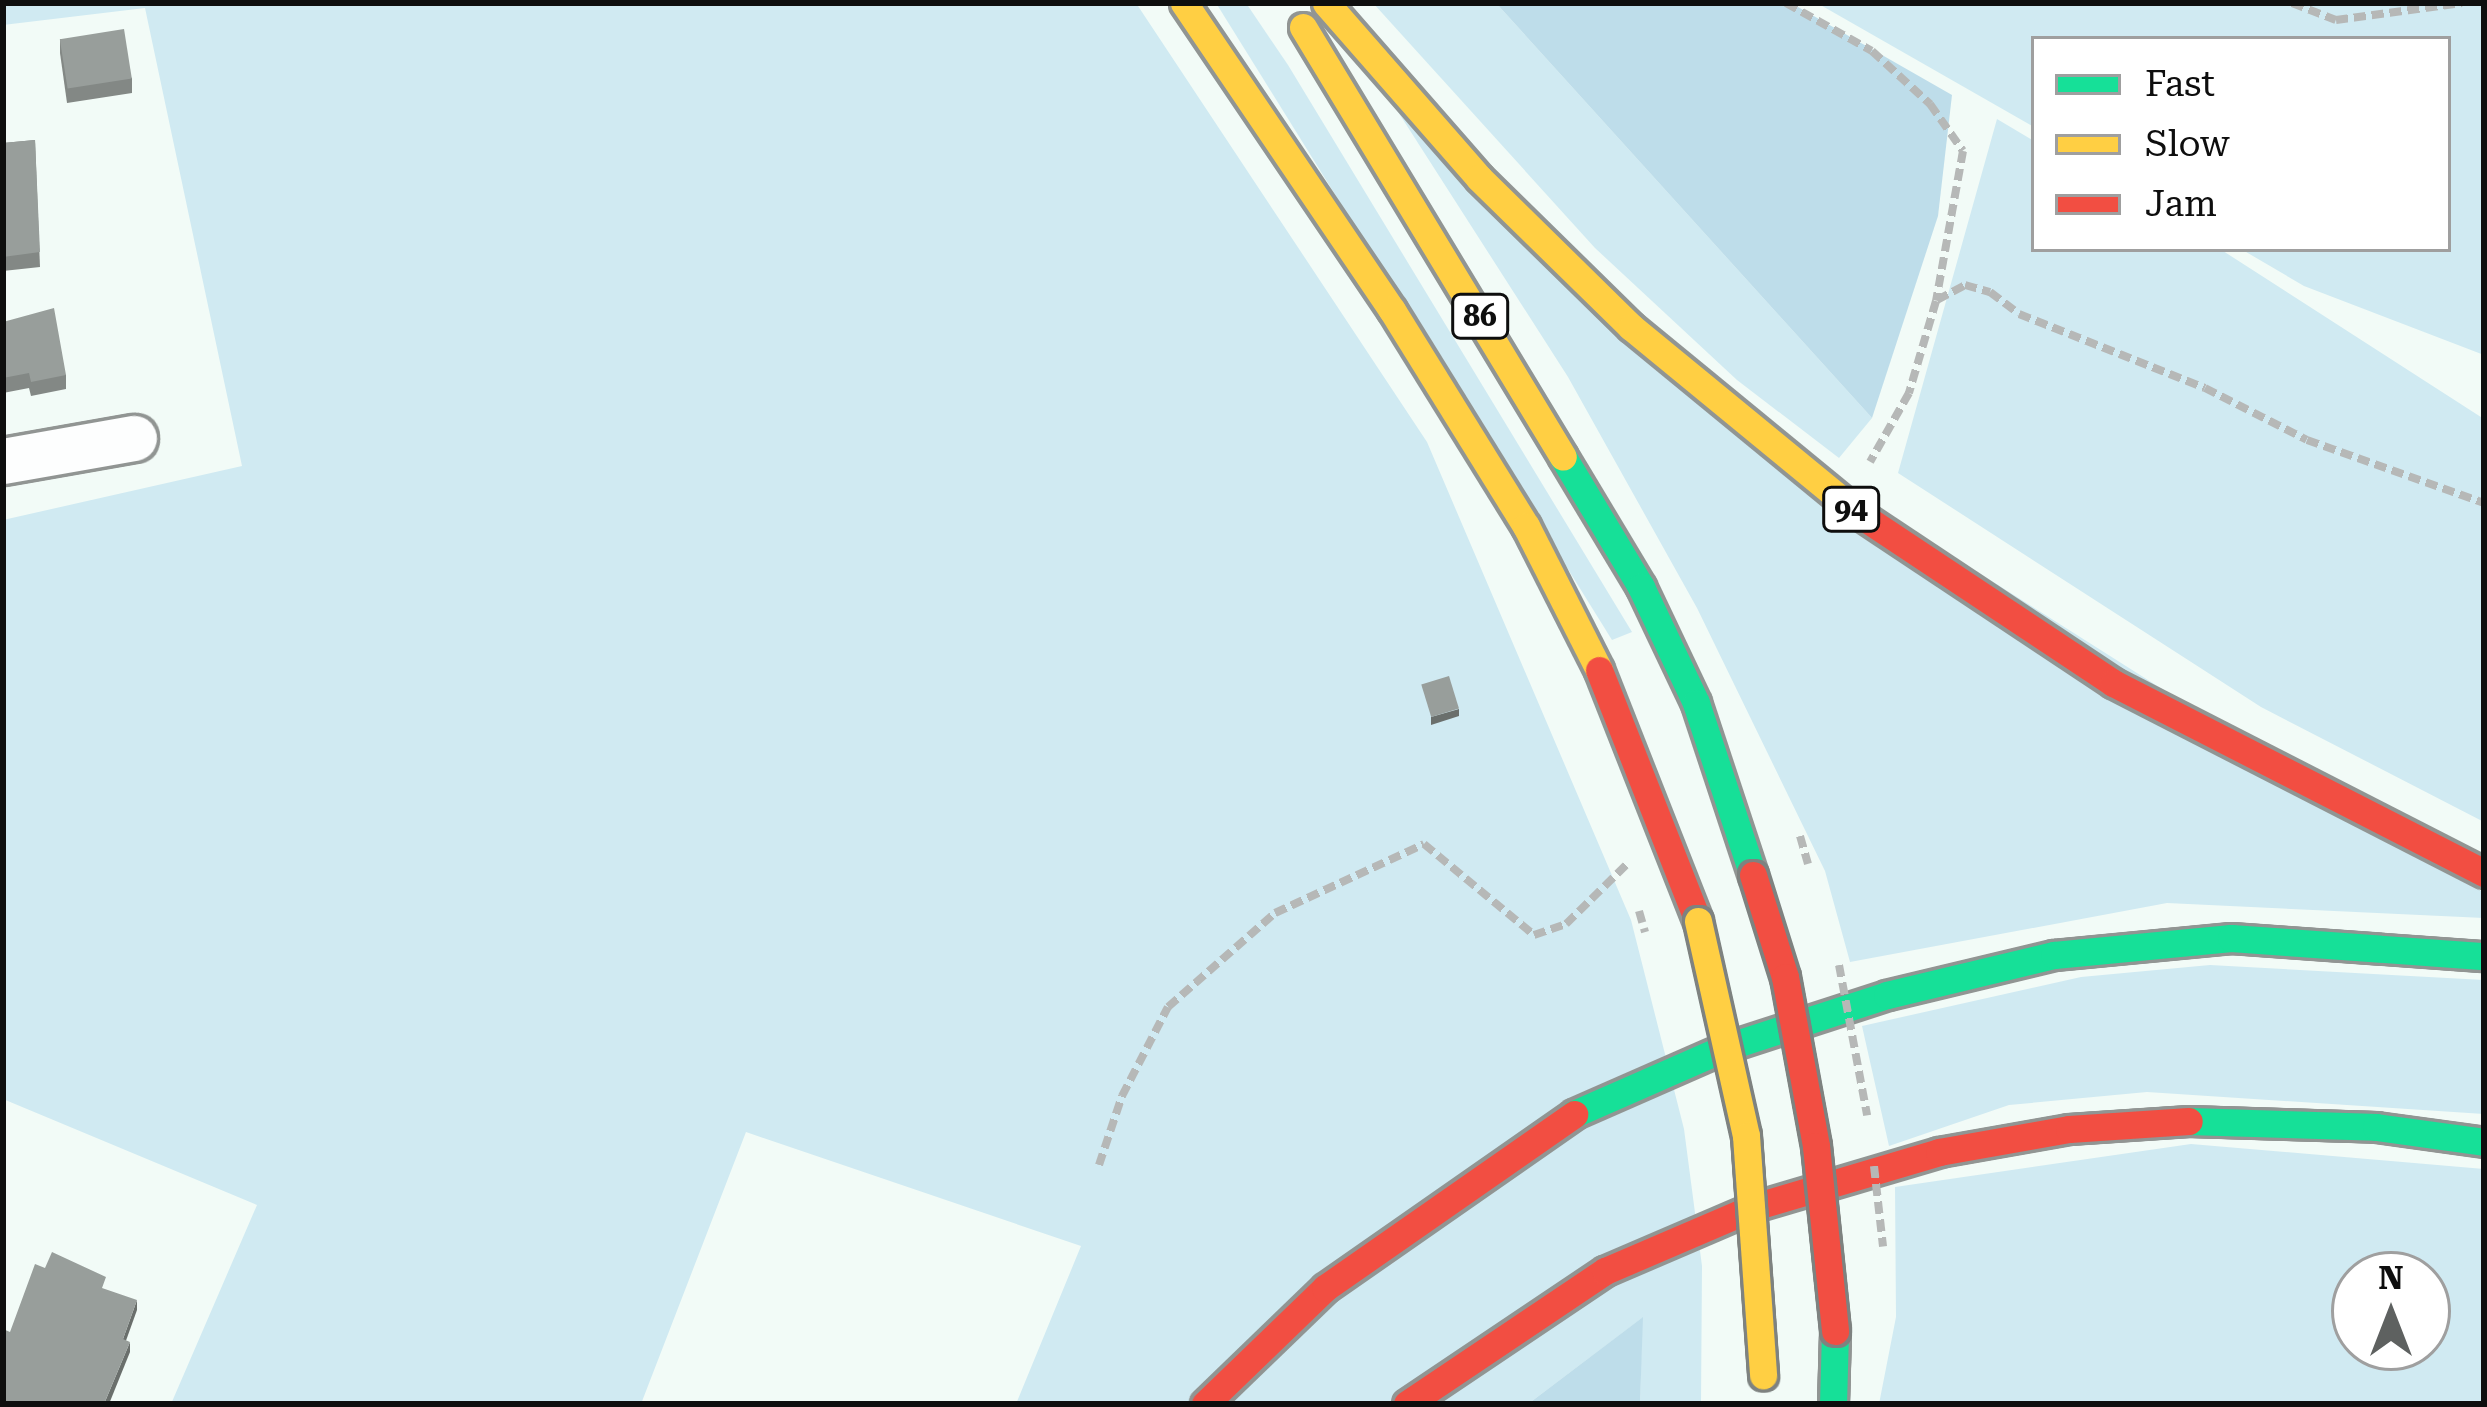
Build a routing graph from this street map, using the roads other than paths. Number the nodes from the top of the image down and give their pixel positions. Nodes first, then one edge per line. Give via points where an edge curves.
1 (1184, 3) edge
2 (1288, 3) edge
3 (1326, 3) edge
4 (134, 438) dead end
5 (3, 461) edge
6 (2484, 872) edge
7 (2484, 956) edge
8 (2484, 1142) edge
9 (1205, 1404) edge
10 (1407, 1404) edge
11 (1762, 1404) edge
12 (1833, 1404) edge

1 - 11 main road, 86, bridge via 1392,310 1526,526 1595,658 1665,826 1698,921 1746,1136
2 - 12 main road, 86, bridge via 1641,587 1696,703 1785,977 1816,1146 1835,1331
3 - 6 main road, 94 via 1479,178 1631,327 1850,508 2114,682
4 - 5 street
7 - 9 main road via 2231,938 2054,955 1887,995 1724,1048 1573,1114 1472,1178 1325,1288
8 - 10 main road via 2376,1127 2176,1121 1940,1151 1757,1206 1604,1271

